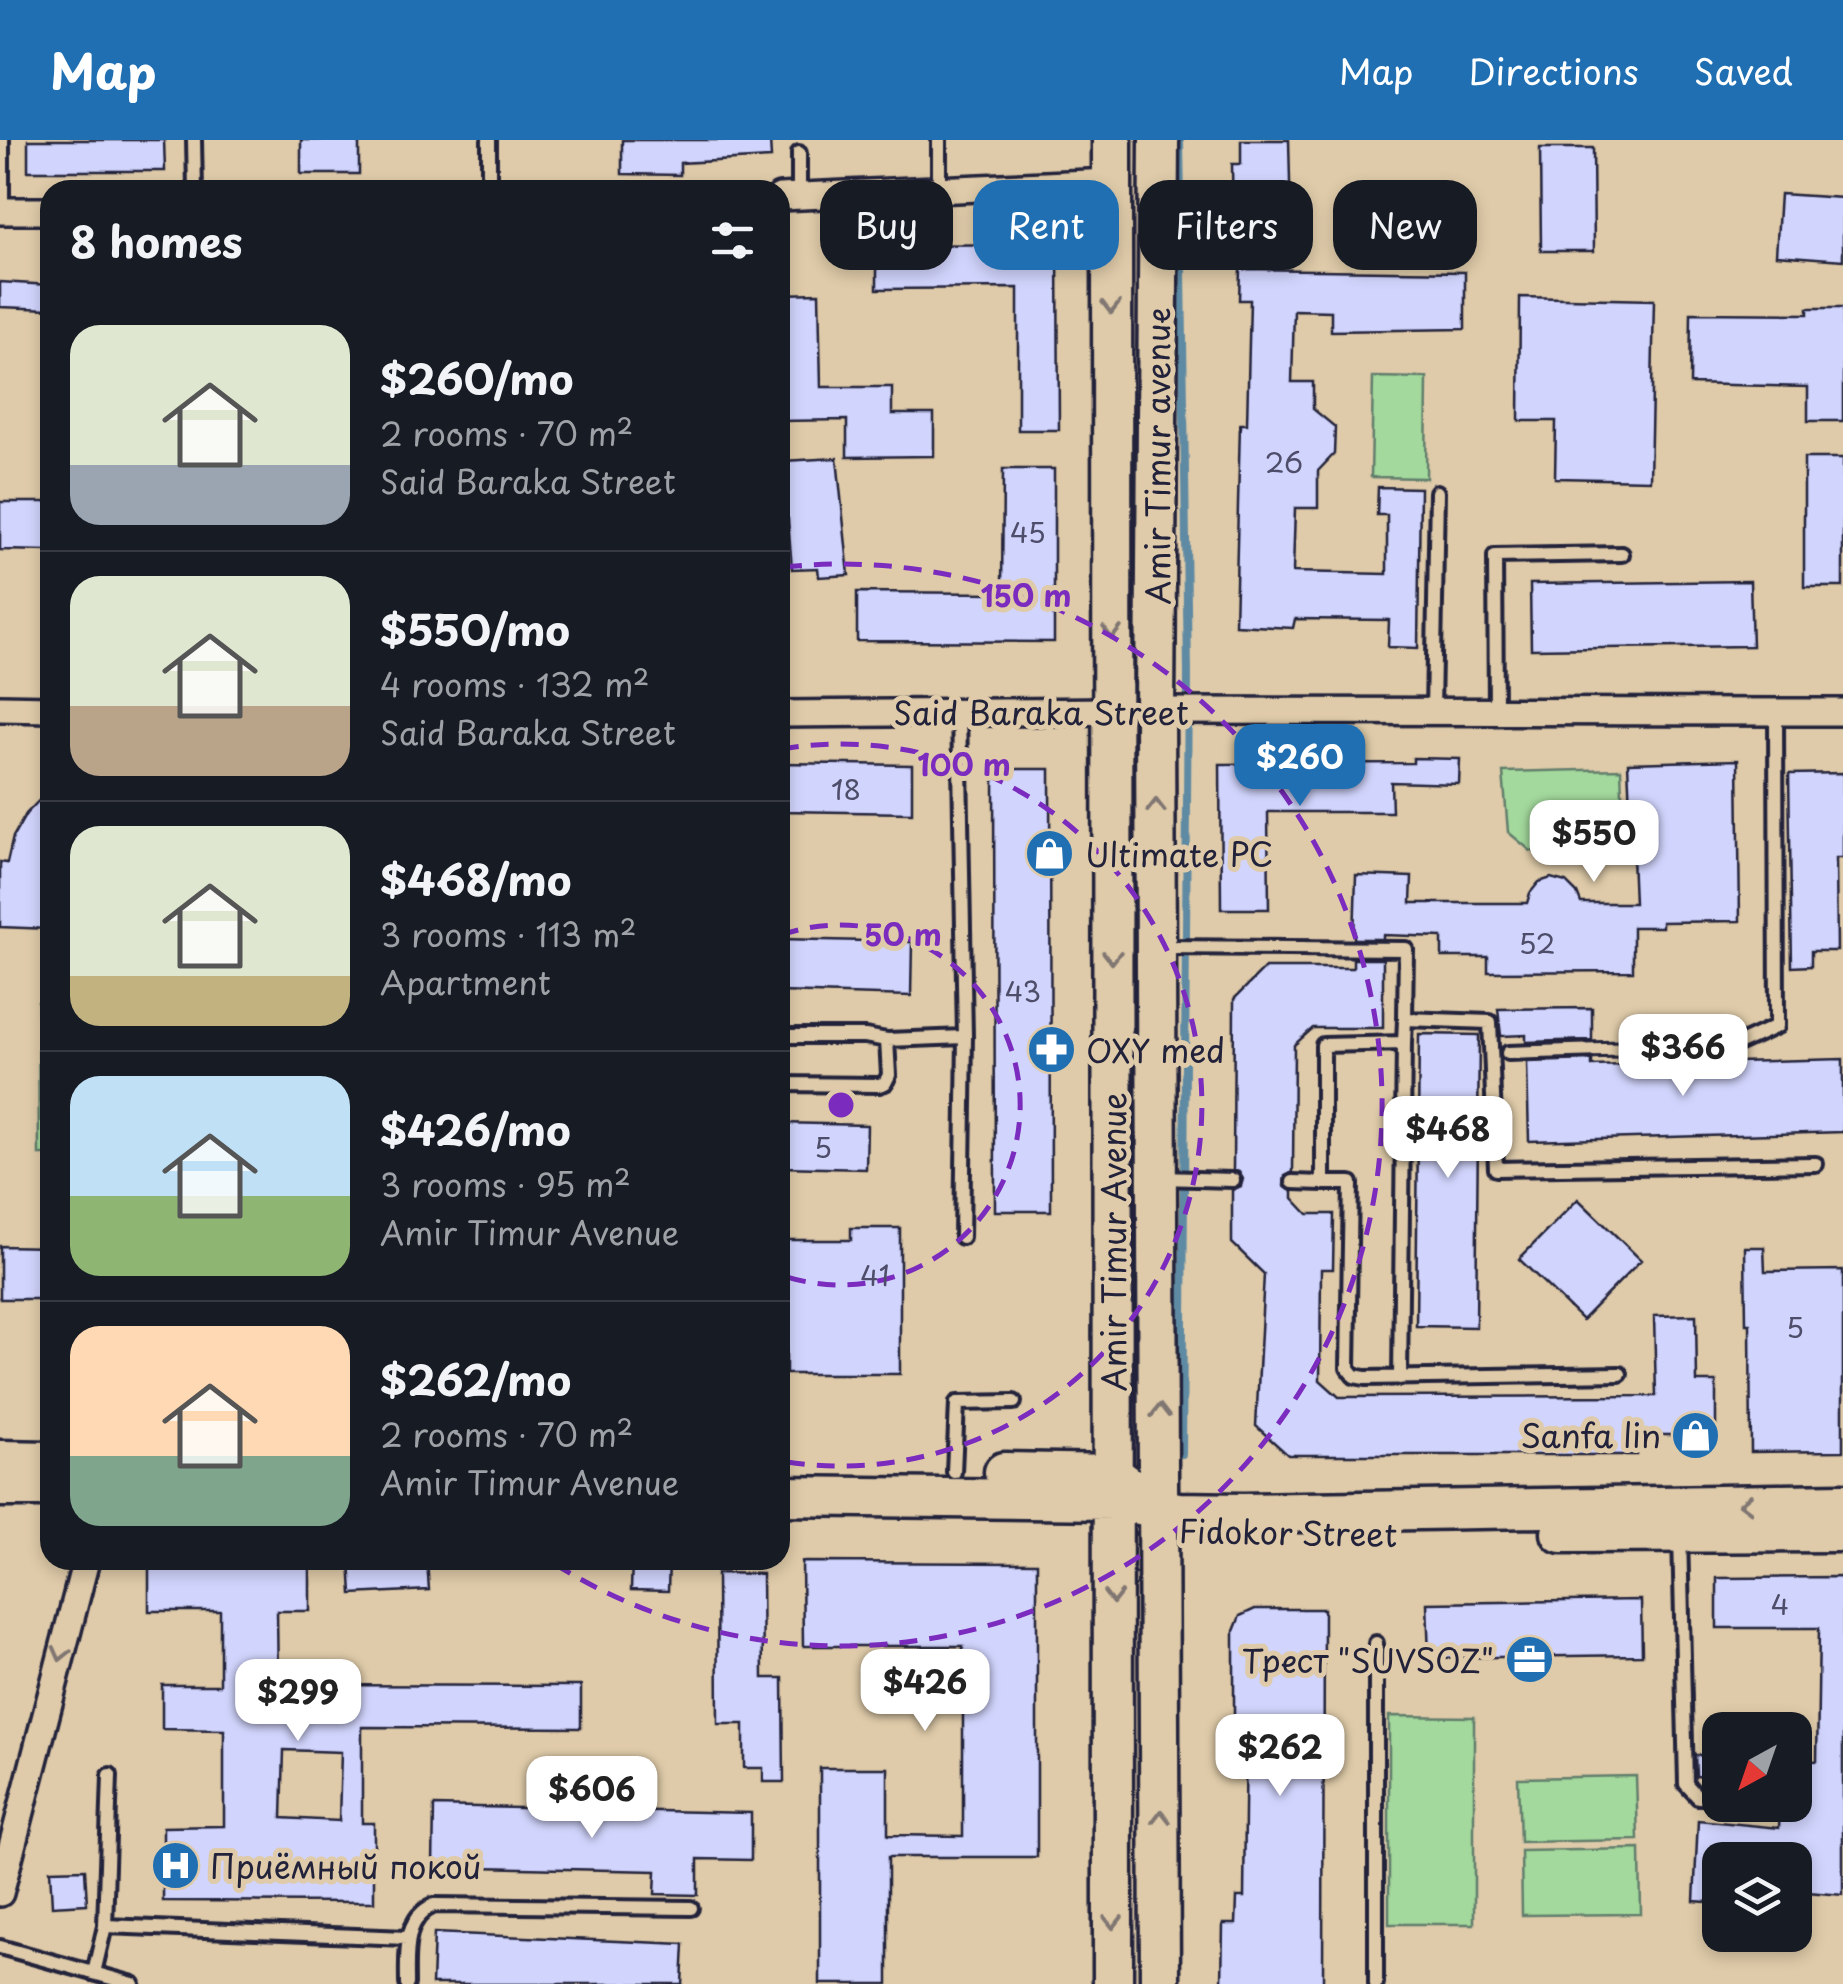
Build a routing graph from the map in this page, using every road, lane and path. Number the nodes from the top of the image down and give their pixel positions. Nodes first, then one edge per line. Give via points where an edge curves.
1 (2, 140) edge
2 (194, 140) edge
3 (488, 140) edge
4 (939, 140) edge
5 (1112, 140) edge
6 (1159, 140) edge
7 (798, 153) dead end
8 (195, 180) edge
9 (489, 180) edge
10 (940, 180) edge
11 (1111, 180) edge
12 (1159, 180) edge
13 (820, 196) edge
14 (790, 197) edge
15 (1, 211) edge
16 (40, 211) edge
17 (1111, 270) edge
18 (1159, 270) edge
19 (1437, 492) dead end
20 (1622, 554) dead end
21 (0, 708) edge
22 (40, 709) edge
23 (960, 710) junction
24 (1112, 711) junction
25 (1156, 711) junction
26 (1433, 711) junction
27 (1496, 712) junction
28 (1776, 712) junction
29 (1843, 712) edge
30 (790, 714) edge
31 (1166, 947) junction
32 (1405, 1019) junction
33 (790, 1036) edge
34 (965, 1038) junction
35 (887, 1040) junction
36 (1404, 1043) junction
37 (1508, 1053) dead end
38 (790, 1084) edge
39 (1816, 1164) dead end
40 (1176, 1179) junction
41 (1232, 1180) dead end
42 (1293, 1182) dead end
43 (1324, 1182) junction
44 (962, 1237) dead end
45 (1620, 1374) dead end
46 (1400, 1378) junction
47 (1014, 1402) dead end
48 (0, 1460) edge
49 (40, 1461) edge
50 (954, 1472) junction
51 (790, 1474) edge
52 (0, 1487) edge
53 (40, 1487) edge
54 (1113, 1487) junction
55 (790, 1496) edge
56 (1843, 1503) edge
57 (1161, 1519) junction
58 (1843, 1532) edge
59 (1680, 1533) junction
60 (83, 1570) edge
61 (1376, 1643) dead end
62 (110, 1776) dead end
63 (1702, 1797) edge
64 (0, 1893) edge
65 (691, 1908) dead end
66 (105, 1926) junction
67 (407, 1938) junction
68 (0, 1948) edge
69 (94, 1973) junction
70 (133, 1984) edge
71 (407, 1984) edge
72 (1113, 1984) edge
73 (1160, 1984) edge
74 (1376, 1984) edge

1 - 15 lane
2 - 8 lane
3 - 9 lane
4 - 10 lane
5 - 11 main road, Amir Timur Avenue
6 - 12 main road, Amir Timur avenue
7 - 14 lane
13 - 14 street
15 - 16 street
17 -> 24 main road, Amir Timur Avenue
18 - 25 main road, Amir Timur avenue
19 - 26 lane
20 - 27 lane via 1495,556
21 - 22 street
23 - 24 street, Said Baraka Street
23 - 30 street, Said Baraka Street
23 - 34 lane
24 - 25 main road, Said Baraka Street
24 -> 54 main road, Amir Timur Avenue
25 - 26 street, Said Baraka Street
31 -> 25 main road, Amir Timur Avenue
26 - 27 street, Said Baraka Street
27 - 28 street, Said Baraka Street
28 - 29 street, Said Baraka Street
28 - 37 lane via 1776,1026 1733,1046
31 - 32 lane via 1406,949
31 - 40 main road, Amir Timur Avenue
32 - 36 lane
32 - 39 lane via 1490,1022 1496,1168
33 - 35 lane
34 - 35 lane
34 - 44 lane
35 - 38 lane via 886,1083
36 - 43 lane via 1323,1044
36 - 46 lane
40 - 41 lane
57 -> 40 main road, Amir Timur Avenue
42 - 43 lane
43 - 46 lane via 1351,1183 1348,1368 1354,1376
45 - 46 lane
47 - 50 lane via 957,1403
48 - 49 main road
50 - 51 main road
50 - 54 main road
52 - 53 main road
54 - 55 main road
54 - 57 main road, Fidokor Street
54 -> 72 main road, Amir Timur Avenue
56 -> 57 main road, Fidokor Street via 1178,1512
57 - 59 main road, Fidokor Street
73 -> 57 main road, Amir Timur Avenue
58 - 59 main road, Fidokor Street
59 - 63 lane via 1686,1784
60 -> 64 street
61 - 74 lane
62 - 66 lane
65 - 67 lane via 434,1905 422,1910
66 - 67 lane
66 - 69 lane
67 - 71 lane
68 - 69 lane
69 - 70 lane

